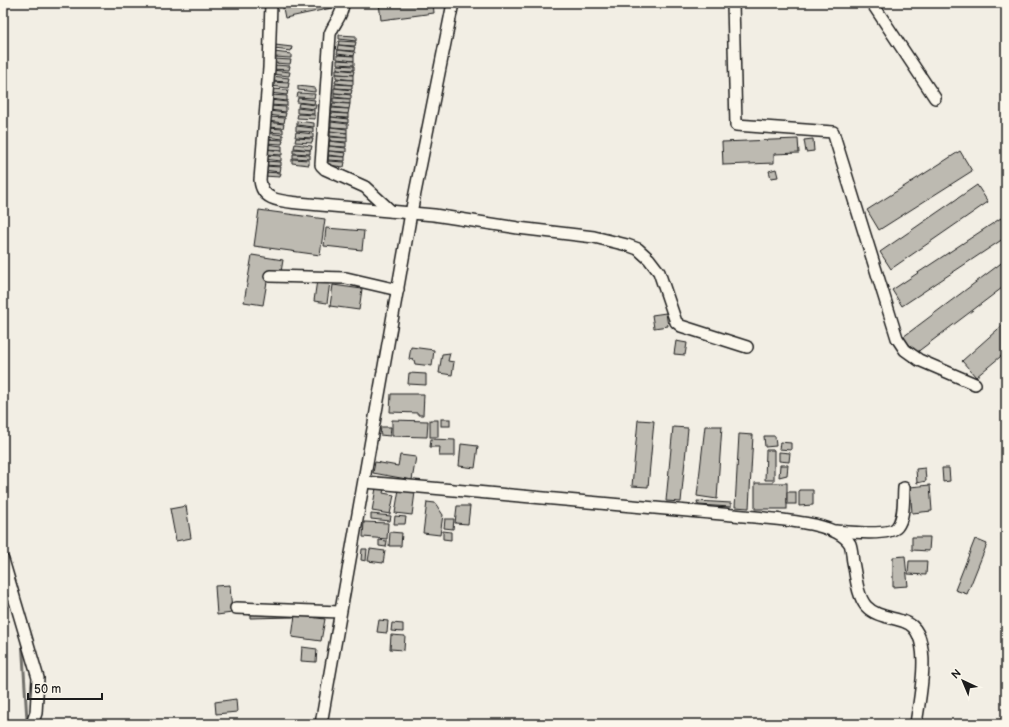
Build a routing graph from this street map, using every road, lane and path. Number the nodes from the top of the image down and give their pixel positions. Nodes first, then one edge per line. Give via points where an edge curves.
1 (271, 3) edge
2 (343, 3) edge
3 (453, 3) edge
4 (733, 3) edge
5 (872, 3) edge
6 (935, 98) dead end
7 (390, 211) junction
8 (411, 212) junction
9 (270, 276) dead end
10 (398, 290) junction
11 (747, 347) dead end
12 (975, 384) dead end
13 (365, 482) junction
14 (904, 488) dead end
15 (836, 532) junction
16 (3, 560) edge
17 (236, 608) dead end
18 (340, 612) junction
19 (32, 724) edge
20 (321, 724) edge
21 (916, 724) edge

1 - 7 street via 260,167 262,190 276,200
2 - 7 street via 343,10 330,34 321,165 365,187
3 - 8 street
4 - 12 street via 736,125 833,132 897,338 905,350 919,360
5 - 6 street
7 - 8 street
8 - 10 street
8 - 11 street via 594,237 638,249 659,272 676,322 681,326
9 - 10 street via 346,278
10 - 13 street
13 - 15 street via 755,517 805,524
13 - 18 street
14 - 15 street via 900,520 893,530
15 - 21 street via 850,545 859,589 866,606 882,616 910,624 919,633 923,671
16 - 19 street via 38,678 36,712
17 - 18 street
18 - 20 street

